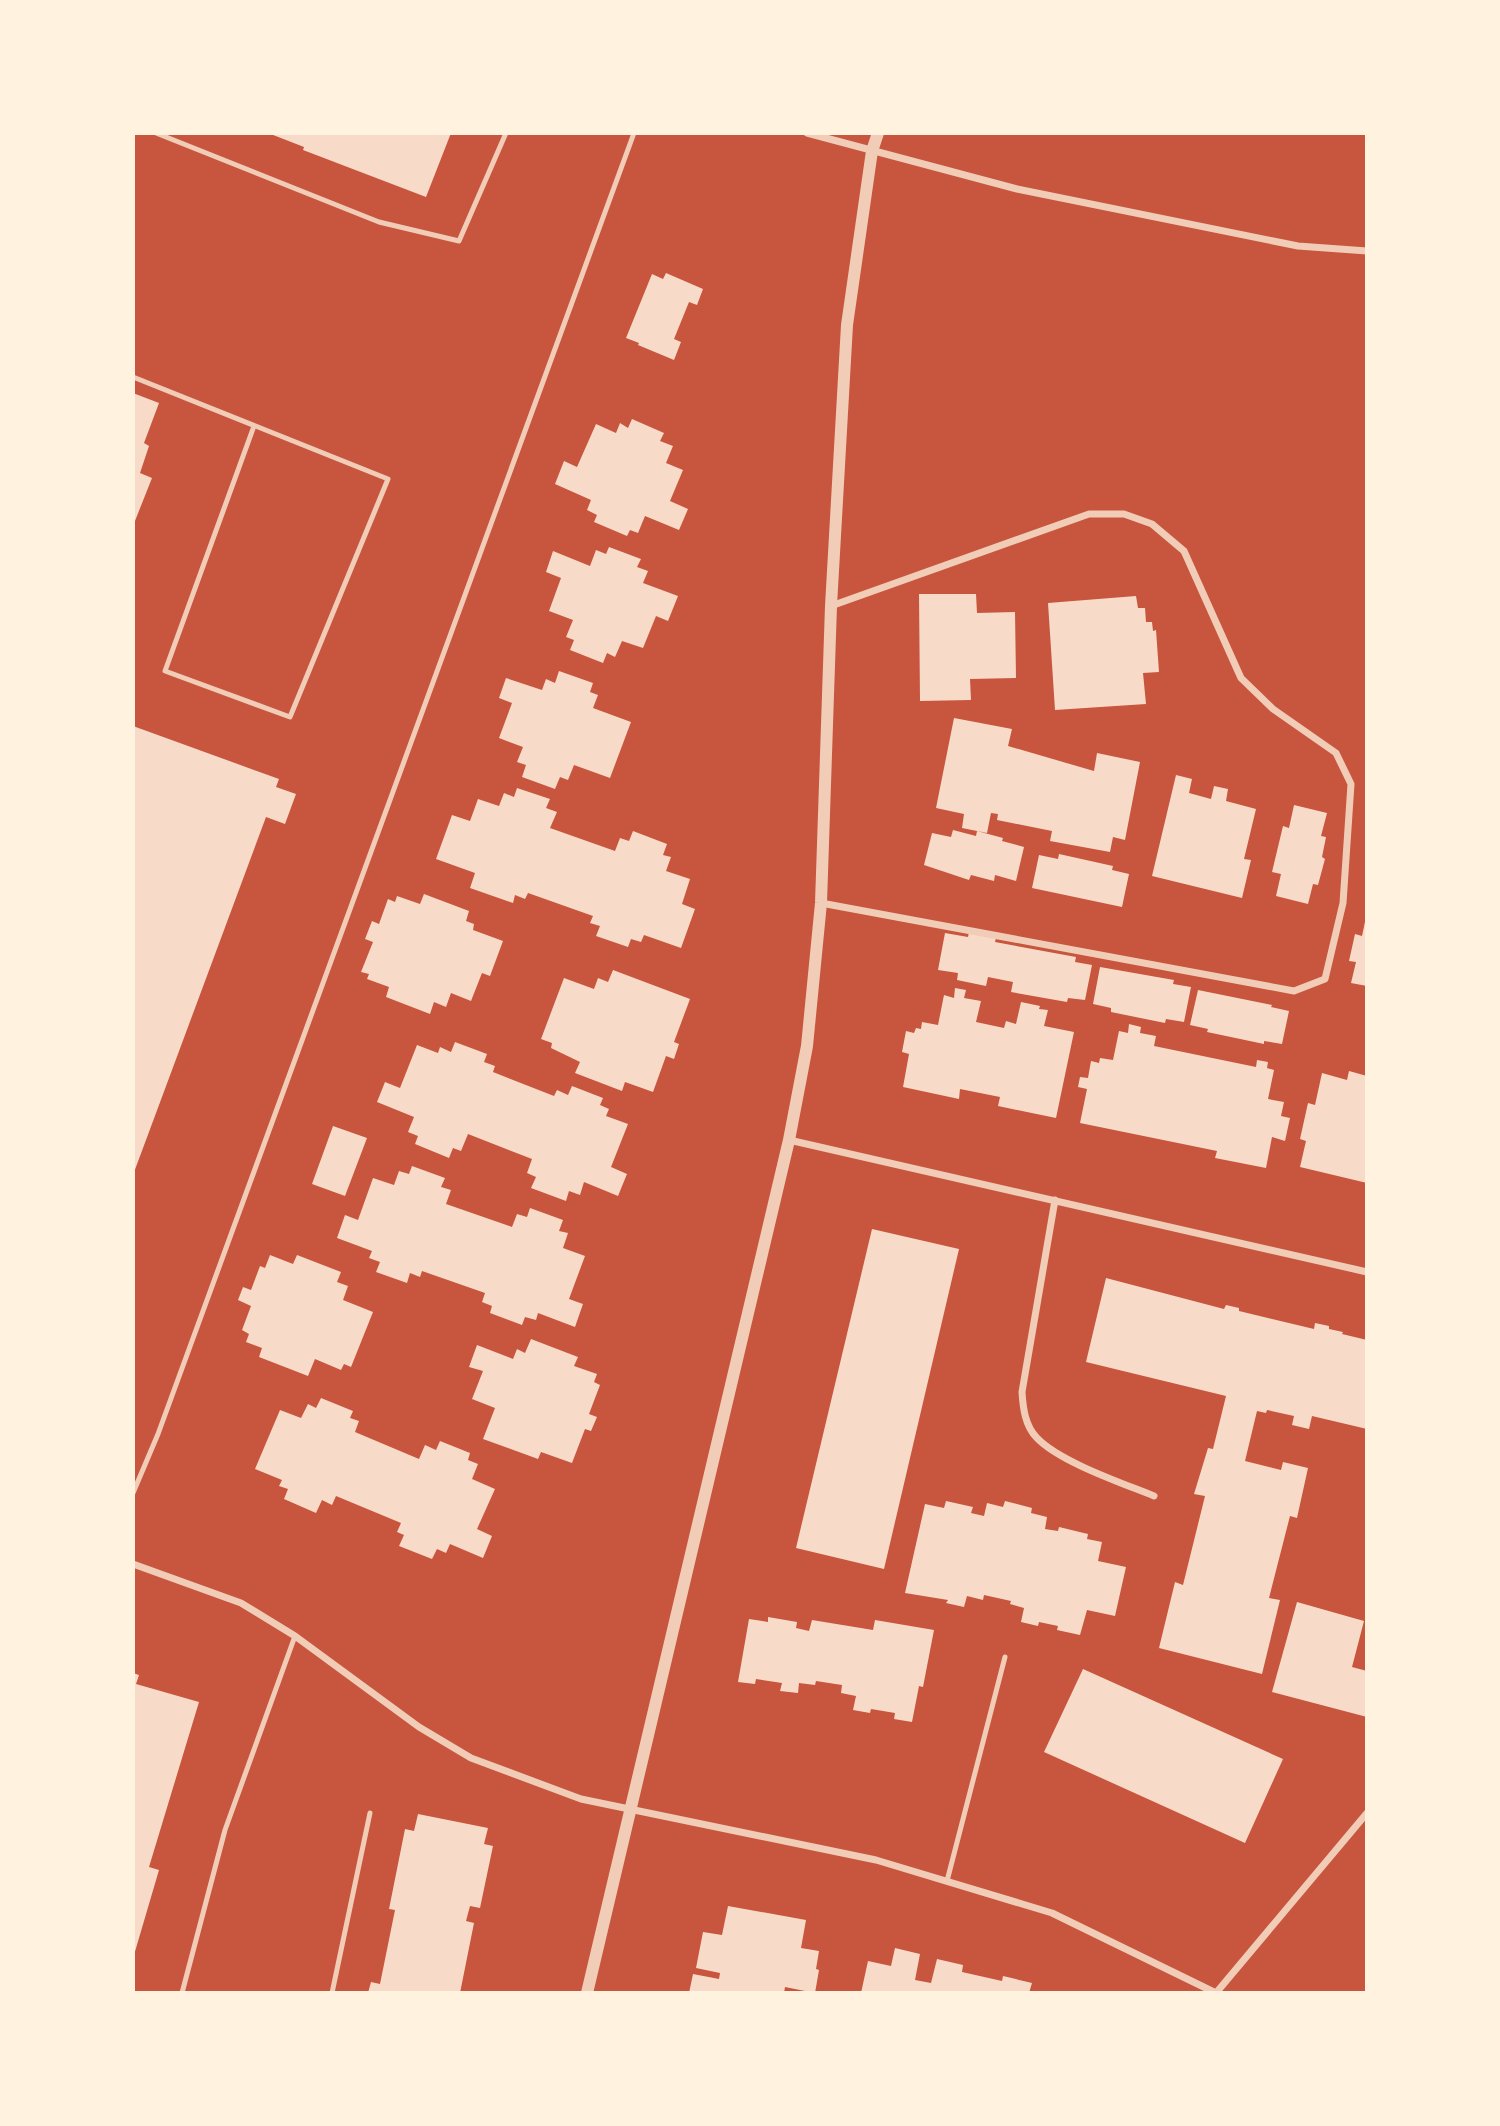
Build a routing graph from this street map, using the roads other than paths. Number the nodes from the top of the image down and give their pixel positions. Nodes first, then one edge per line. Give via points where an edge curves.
1 (156, 133) edge
2 (506, 133) edge
3 (634, 133) edge
4 (807, 133) edge
5 (878, 133) edge
6 (872, 151) junction
7 (1367, 251) edge
8 (133, 377) edge
9 (254, 426) junction
10 (831, 607) junction
11 (821, 903) junction
12 (789, 1140) junction
13 (1055, 1200) junction
14 (1367, 1272) edge
15 (133, 1493) edge
16 (1154, 1496) dead end
17 (133, 1564) edge
18 (295, 1636) junction
19 (1005, 1657) dead end
20 (629, 1808) junction
21 (370, 1813) dead end
22 (1367, 1813) edge
23 (947, 1881) junction
24 (182, 1993) edge
25 (332, 1993) edge
26 (587, 1993) edge
27 (1216, 1993) edge

1 - 2 lane via 379,222 459,241
3 - 15 lane
4 - 6 street
5 - 6 street
6 - 7 street via 1017,189 1298,246
6 - 10 street via 847,325
8 - 9 lane
9 - 9 lane via 388,479 290,718 164,671
10 - 11 street
10 - 11 street via 1089,513 1133,517 1152,524 1184,551 1241,678 1273,709 1336,753 1351,784 1343,903 1325,979 1294,991
11 - 12 street via 807,1046
12 - 13 street
12 - 20 street
13 - 14 street
13 - 16 street via 1022,1392 1023,1412 1036,1437 1071,1461
17 - 18 street via 241,1603
18 - 20 street via 419,1727 471,1758 581,1798
18 - 24 lane via 225,1829
19 - 23 lane
20 - 23 street via 876,1860
20 - 26 street
21 - 25 lane
22 - 27 street
23 - 27 street via 1052,1913

